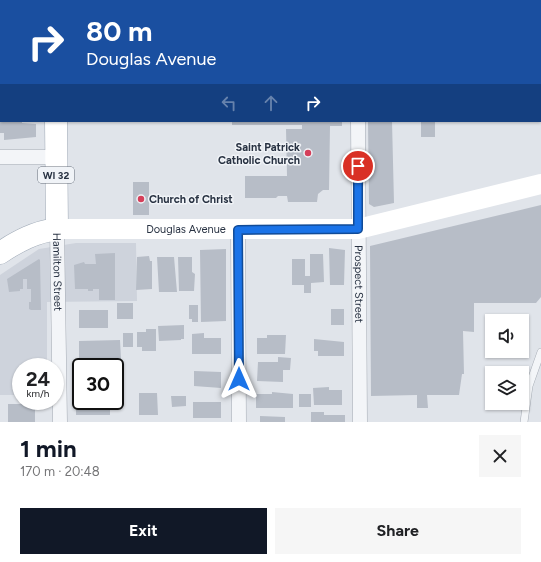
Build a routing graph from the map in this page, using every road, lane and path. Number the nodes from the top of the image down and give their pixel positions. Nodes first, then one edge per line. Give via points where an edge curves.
1 (56, 122) edge
2 (358, 122) edge
3 (56, 156) junction
4 (0, 157) edge
5 (541, 184) edge
6 (57, 229) junction
7 (358, 229) junction
8 (238, 230) junction
9 (0, 254) edge
10 (541, 352) edge
11 (60, 422) edge
12 (239, 422) edge
13 (360, 422) edge
14 (524, 422) edge

1 - 3 main road, Hamilton Street / WI 32
2 - 7 street, Prospect Street
3 - 4 street
3 - 6 main road, Hamilton Street / WI 32
5 - 7 main road, Douglas Avenue
6 - 8 main road, Douglas Avenue
6 - 9 main road, Douglas Avenue via 29,236
6 - 11 street, Hamilton Street
7 - 8 main road, Douglas Avenue
7 - 13 street, Prospect Street
8 - 12 street
10 - 14 lane via 529,386

